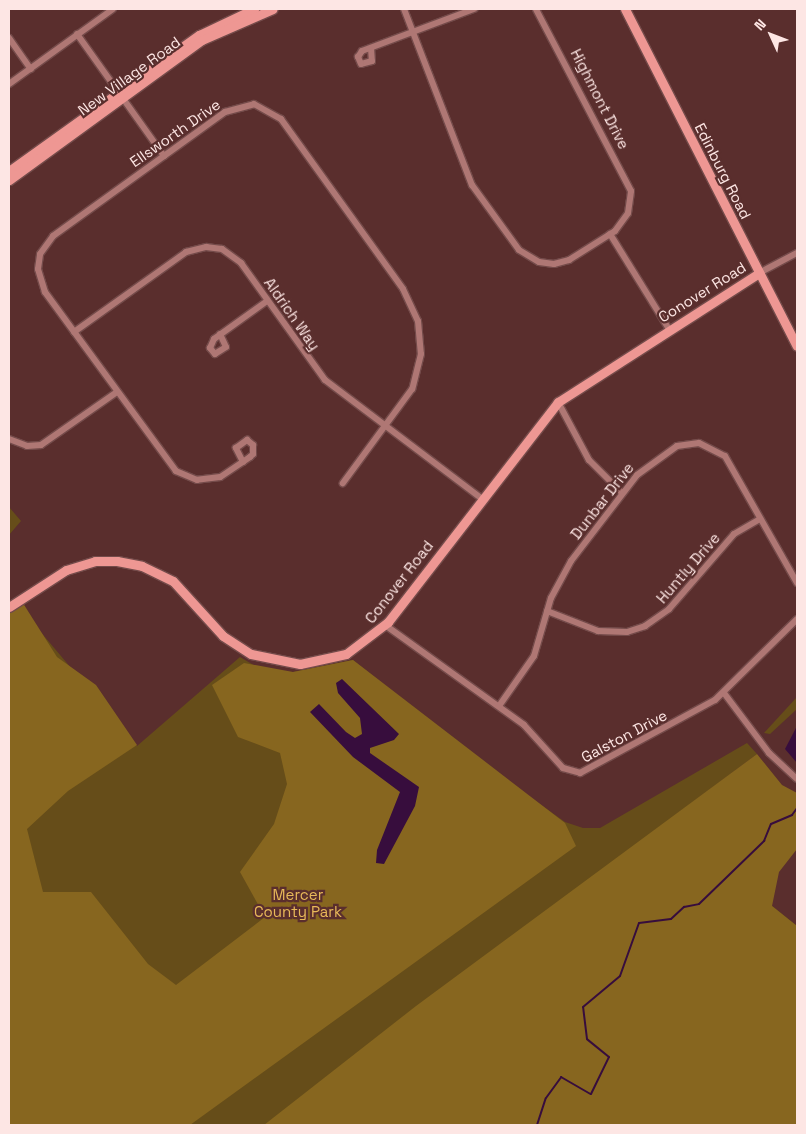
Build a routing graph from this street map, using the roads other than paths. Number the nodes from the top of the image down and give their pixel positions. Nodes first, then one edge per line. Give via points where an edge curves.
1 (113, 9) edge
2 (254, 9) edge
3 (273, 9) edge
4 (404, 9) edge
5 (474, 9) edge
6 (536, 9) edge
7 (625, 9) edge
8 (413, 32) junction
9 (77, 34) junction
10 (9, 38) edge
11 (371, 48) dead end
12 (31, 69) junction
13 (9, 84) edge
14 (120, 95) junction
15 (164, 156) junction
16 (9, 171) edge
17 (9, 180) edge
18 (610, 234) junction
19 (797, 253) edge
20 (759, 273) junction
21 (267, 301) junction
22 (669, 329) junction
23 (74, 332) junction
24 (220, 334) dead end
25 (797, 346) edge
26 (117, 392) junction
27 (558, 402) junction
28 (386, 426) junction
29 (9, 439) edge
30 (243, 462) dead end
31 (343, 483) dead end
32 (622, 493) junction
33 (481, 498) junction
34 (760, 519) junction
35 (797, 583) edge
36 (9, 607) edge
37 (547, 611) junction
38 (797, 619) edge
39 (386, 625) junction
40 (724, 694) junction
41 (499, 706) junction
42 (797, 779) edge

1 - 9 street
2 - 14 main road, New Village Road via 203,32
3 - 14 main road, New Village Road via 211,35
4 - 8 street
5 - 8 street
6 - 18 street, Highmont Drive via 626,177 630,206 625,219
7 - 20 main road, Edinburg Road
8 - 11 street
8 - 18 street via 468,177 519,250 539,262 554,264 569,260
9 - 12 street
9 - 14 street
10 - 12 street
12 - 13 street
14 - 15 street
14 - 16 main road, New Village Road
14 - 17 main road, New Village Road
15 - 23 street, Ellsworth Drive via 44,248 38,269 41,285
15 - 28 street, Ellsworth Drive via 239,106 262,106 281,119 403,289 418,321 421,354 416,378
18 - 22 street
19 - 20 street
20 - 22 main road, Conover Road
20 - 25 main road, Edinburg Road
21 - 23 street, Aldrich Way via 235,257 222,249 199,247
21 - 24 street
21 - 28 street, Aldrich Way via 320,375
22 - 27 main road, Conover Road
23 - 26 street, Ellsworth Drive
26 - 29 street via 41,445 27,446
26 - 30 street, Ellsworth Drive via 170,466 182,476 213,479
27 - 32 street via 588,460
27 - 33 main road, Conover Road
28 - 31 street, Ellsworth Drive
28 - 33 street, Aldrich Way
32 - 34 street, Dunbar Drive via 656,458 684,444 699,443 725,456
32 - 37 street, Dunbar Drive via 563,572
33 - 39 main road, Conover Road
34 - 35 street, Dunbar Drive
34 - 37 street, Huntly Drive via 734,534 669,609 645,626 598,631
36 - 39 main road, Conover Road via 66,570 107,561 164,575 191,596 230,642 275,662 300,664 335,658 367,642
37 - 41 street, Dunbar Drive via 534,656
38 - 40 street, Galston Drive
39 - 41 street, Galston Drive
40 - 41 street, Galston Drive via 580,772 563,768 536,735
40 - 42 street via 769,753

